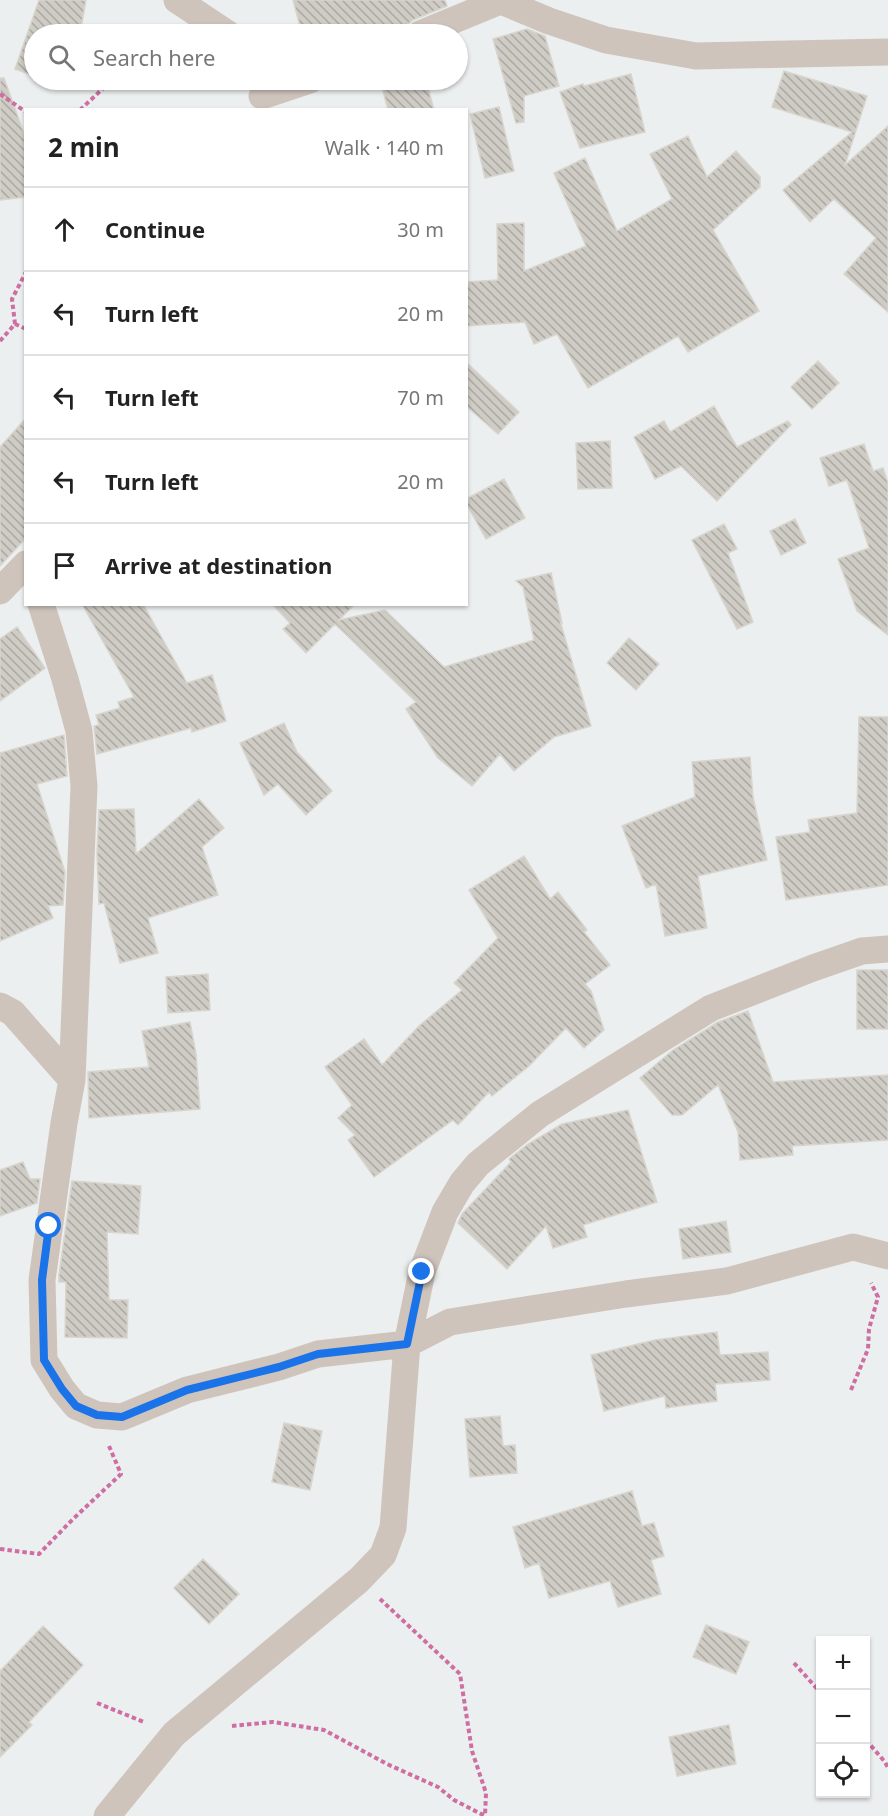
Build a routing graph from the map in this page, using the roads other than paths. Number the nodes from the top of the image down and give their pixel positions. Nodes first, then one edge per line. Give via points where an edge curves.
1 (177, 0) edge
2 (500, 1) edge
3 (213, 24) edge
4 (444, 24) edge
5 (888, 52) edge
6 (274, 90) edge
7 (257, 95) edge
8 (24, 566) edge
9 (0, 591) edge
10 (42, 606) edge
11 (888, 949) edge
12 (0, 1006) edge
13 (72, 1080) junction
14 (888, 1256) edge
15 (407, 1344) junction
16 (107, 1816) edge

1 - 3 street
2 - 4 street
2 - 5 street via 606,40 696,56
6 - 7 street
8 - 9 street
10 - 13 street via 79,731 84,786
11 - 15 street via 862,951 711,1008 540,1114 478,1164 445,1212 422,1272
12 - 13 street via 13,1013
13 - 15 street via 42,1280 44,1360 76,1406 97,1415 122,1417 187,1390 318,1354
14 - 15 street via 853,1248 727,1281 450,1322
15 - 16 street via 393,1528 382,1556 359,1580 174,1734

